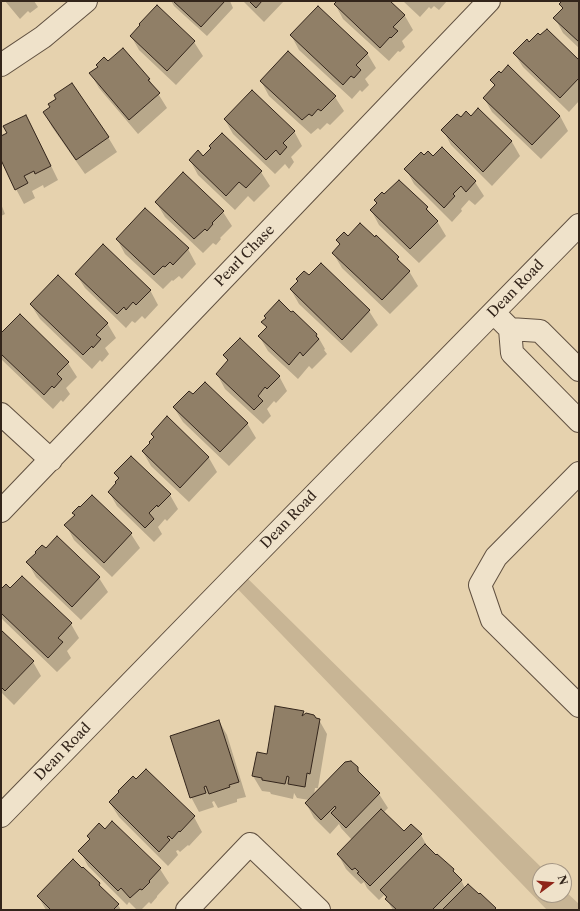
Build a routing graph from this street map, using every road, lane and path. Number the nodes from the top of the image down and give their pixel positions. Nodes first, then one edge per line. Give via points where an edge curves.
1 (86, 1) edge
2 (489, 1) edge
3 (1, 65) edge
4 (579, 225) edge
5 (493, 313) junction
6 (510, 328) junction
7 (579, 370) edge
8 (1, 414) edge
9 (579, 421) edge
10 (50, 460) junction
11 (579, 473) edge
12 (1, 511) edge
13 (579, 706) edge
14 (1, 816) edge
15 (187, 910) edge
16 (319, 910) edge

1 - 3 street via 43,37
2 - 10 street, Pearl Chase
4 - 5 street, Dean Road
5 - 6 street
5 - 14 street, Dean Road
6 - 7 street via 540,331
6 - 9 street via 512,353
8 - 10 street
10 - 12 street, Pearl Chase
11 - 13 street via 496,557 480,585 492,620
15 - 16 street via 250,844

